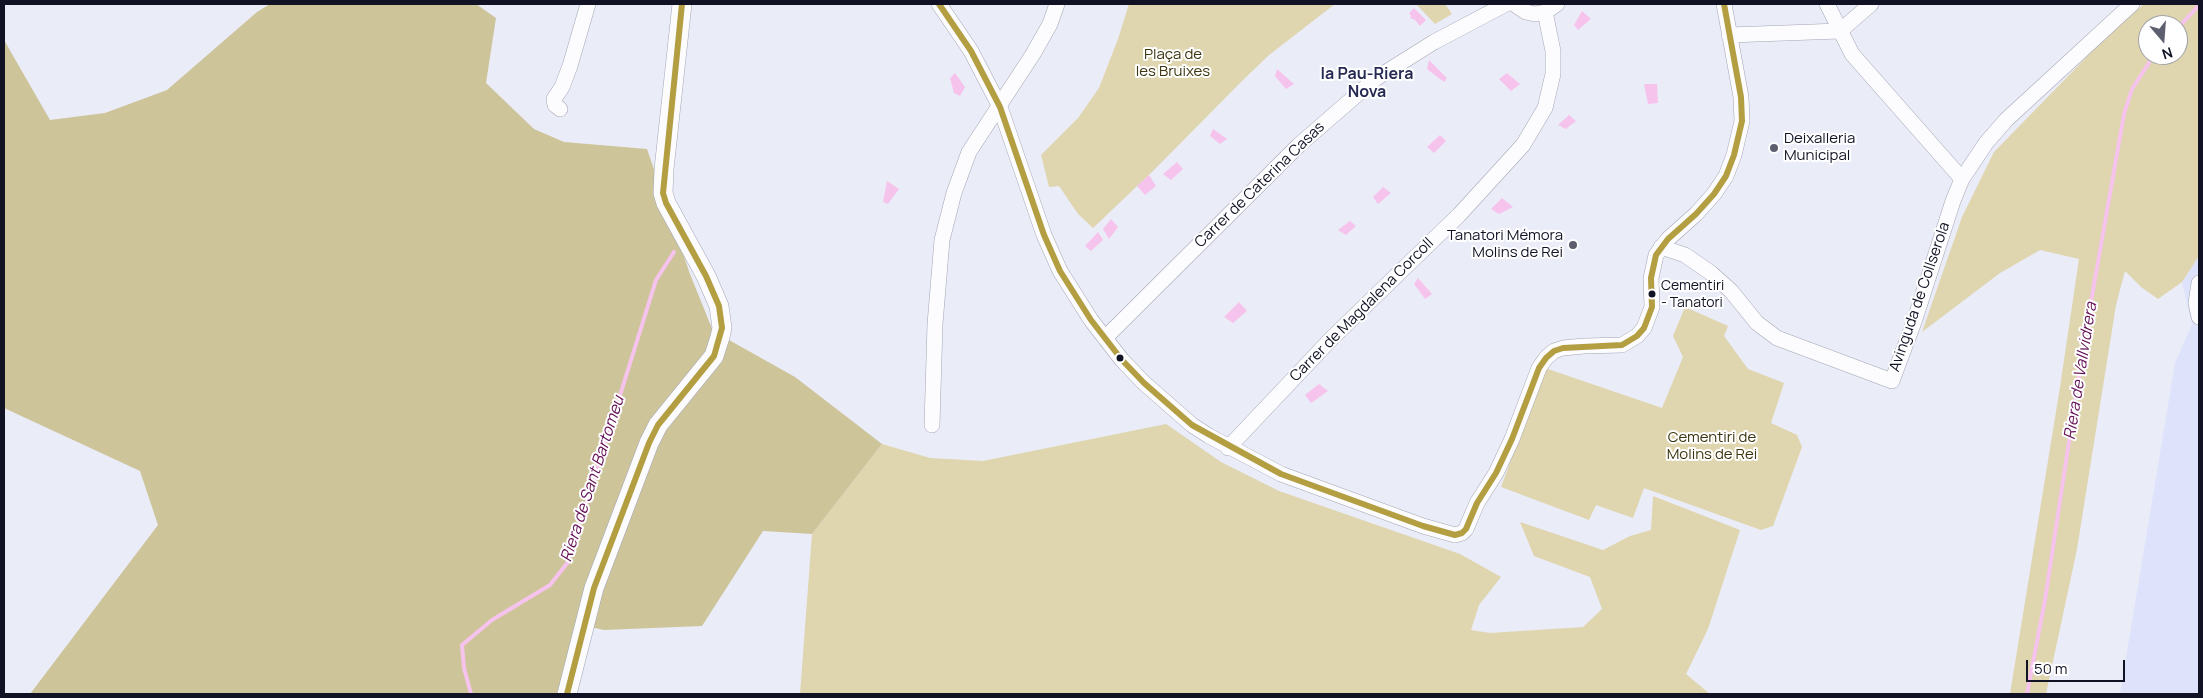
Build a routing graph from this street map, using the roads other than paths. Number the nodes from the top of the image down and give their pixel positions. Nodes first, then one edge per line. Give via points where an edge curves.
1 (588, 4) edge
2 (682, 4) edge
3 (939, 4) edge
4 (1057, 4) edge
5 (1506, 4) edge
6 (1514, 4) edge
7 (1724, 4) edge
8 (1826, 4) edge
9 (1871, 4) edge
10 (2127, 5) edge
11 (1551, 8) edge
12 (1840, 31) junction
13 (1730, 35) junction
14 (1000, 107) junction
15 (560, 109) dead end
16 (1962, 179) junction
17 (1661, 247) junction
18 (2199, 283) edge
19 (2199, 317) edge
20 (1105, 338) junction
21 (932, 425) dead end
22 (1228, 448) junction
23 (566, 694) edge

1 - 15 street via 570,66 554,99
2 - 23 main road via 663,193 719,306 720,337 714,356 658,425 648,443 594,588
3 - 14 street via 971,52
4 - 14 street via 1050,24
5 - 20 street, Carrer de Caterina Casas via 1434,42 1375,79 1303,142
6 - 11 street via 1535,14
7 - 13 street
8 - 12 street
9 - 12 street
10 - 16 street, Avinguda de Collserola via 2006,120
11 - 22 street, Carrer de Magdalena Corcoll via 1553,74 1545,108 1523,145 1459,215 1332,338
12 - 13 street
12 - 16 street via 1852,54
13 - 17 street via 1742,121 1734,155 1714,194
14 - 20 street via 1052,254 1076,297
14 - 21 street via 969,152 942,240
16 - 17 street, Avinguda de Collserola via 1892,380 1777,338 1757,322 1712,272 1686,255
17 - 22 street via 1653,265 1652,307 1644,328 1622,345 1572,346 1546,358 1496,473 1462,533 1445,534 1290,478
18 - 19 street via 2196,303
20 - 22 street via 1155,394 1192,425

